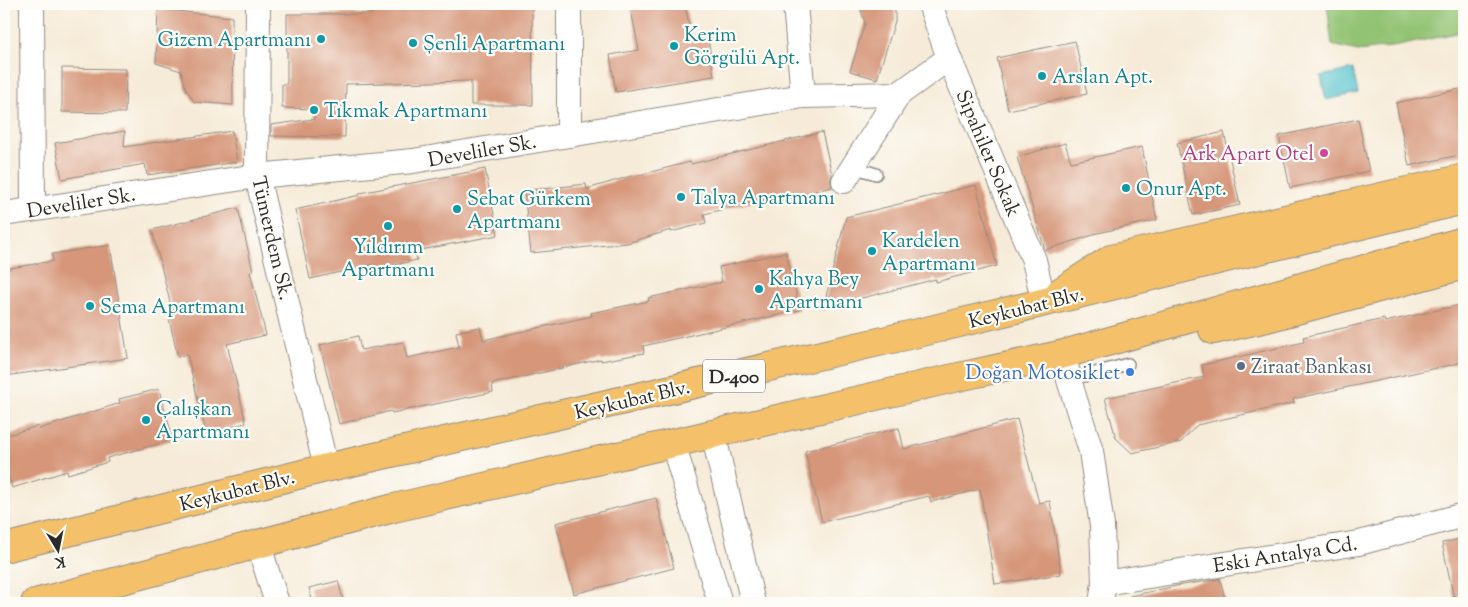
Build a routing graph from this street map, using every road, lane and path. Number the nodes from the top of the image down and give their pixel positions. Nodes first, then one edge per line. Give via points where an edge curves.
1 (32, 4) edge
2 (258, 4) edge
3 (569, 4) edge
4 (795, 4) edge
5 (930, 4) edge
6 (949, 58) junction
7 (899, 94) junction
8 (802, 96) junction
9 (569, 135) junction
10 (848, 174) joint
11 (876, 174) dead end
12 (257, 176) junction
13 (1464, 178) edge
14 (1464, 200) edge
15 (33, 209) junction
16 (4, 214) edge
17 (1464, 241) edge
18 (1464, 265) edge
19 (1044, 303) junction
20 (1128, 364) dead end
21 (1066, 367) junction
22 (714, 433) junction
23 (672, 443) junction
24 (326, 468) junction
25 (1464, 515) edge
26 (258, 543) junction
27 (4, 548) edge
28 (1103, 593) edge
29 (35, 603) edge
30 (277, 603) edge
31 (720, 603) edge
32 (753, 603) edge

1 - 15 street
2 - 12 street, Tümerdem Sk.
3 - 9 street
4 - 8 street
5 - 6 street, Sipahiler Sokak
6 - 7 street
6 - 19 street, Sipahiler Sokak via 1034,260
7 - 8 street, Develiler Sk.
7 - 10 street
8 - 9 street, Develiler Sk.
9 - 12 street, Develiler Sk. via 413,161
10 - 11 lane
12 - 15 street, Develiler Sk.
12 - 24 street, Tümerdem Sk.
13 - 19 highway via 1111,259
14 - 19 highway, Keykubat Blv. / D-400
15 - 16 street, Develiler Sk.
17 - 21 highway, D-400
18 - 21 highway
19 - 24 highway, Keykubat Blv. / D-400
20 - 21 lane
21 - 22 highway, D-400
21 - 28 street via 1091,451 1102,526
22 - 23 highway, D-400
22 - 32 street
23 - 26 highway, D-400
23 - 31 street
24 - 27 highway, Keykubat Blv. / D-400
25 - 28 street, Eski Antalya Cd. via 1359,543
26 - 29 highway, D-400
26 - 30 street

